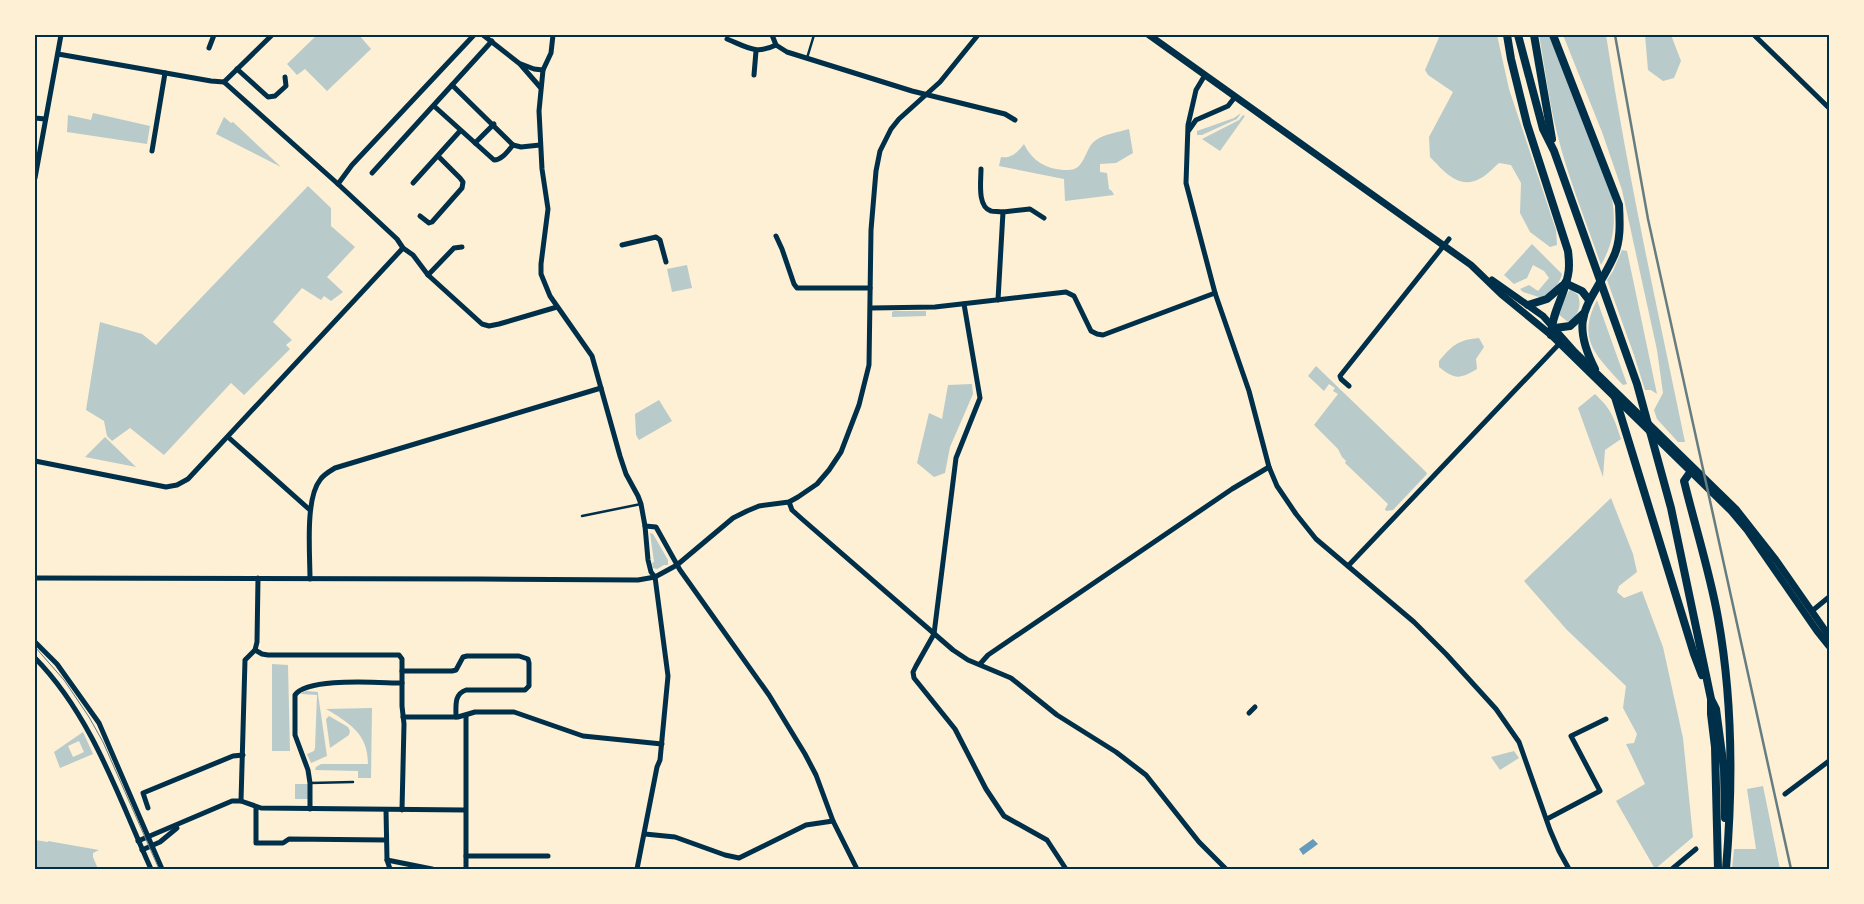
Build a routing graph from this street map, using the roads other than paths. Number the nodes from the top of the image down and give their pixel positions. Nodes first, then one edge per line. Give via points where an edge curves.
1 (61, 35) edge
2 (214, 35) edge
3 (272, 35) edge
4 (474, 35) edge
5 (483, 35) edge
6 (554, 35) edge
7 (772, 35) edge
8 (814, 35) edge
9 (978, 35) edge
10 (1149, 35) edge
11 (1507, 35) edge
12 (1518, 35) edge
13 (1534, 35) edge
14 (1553, 35) edge
15 (1754, 35) edge
16 (728, 39) dead end
17 (492, 41) junction
18 (776, 45) junction
19 (209, 48) dead end
20 (756, 51) junction
21 (58, 54) junction
22 (807, 58) junction
23 (520, 64) junction
24 (237, 69) junction
25 (543, 70) junction
26 (165, 73) junction
27 (754, 75) dead end
28 (1205, 75) junction
29 (284, 77) dead end
30 (224, 82) junction
31 (452, 85) junction
32 (540, 87) junction
33 (926, 94) junction
34 (1235, 97) junction
35 (434, 106) junction
36 (1192, 106) junction
37 (1829, 108) edge
38 (35, 118) edge
39 (1199, 118) junction
40 (45, 119) junction
41 (1015, 120) dead end
42 (494, 124) junction
43 (1189, 130) junction
44 (460, 131) junction
45 (475, 143) junction
46 (540, 144) junction
47 (514, 145) junction
48 (152, 151) dead end
49 (1554, 151) junction
50 (438, 156) junction
51 (981, 169) dead end
52 (372, 173) dead end
53 (35, 178) edge
54 (413, 183) dead end
55 (338, 184) junction
56 (1003, 212) junction
57 (420, 216) dead end
58 (1044, 218) dead end
59 (776, 236) dead end
60 (1449, 239) dead end
61 (622, 245) dead end
62 (462, 246) dead end
63 (1443, 247) junction
64 (403, 248) junction
65 (666, 262) dead end
66 (1471, 265) junction
67 (428, 275) junction
68 (1566, 283) junction
69 (870, 288) junction
70 (1215, 293) junction
71 (998, 300) junction
72 (1589, 300) junction
73 (964, 304) junction
74 (1528, 305) junction
75 (557, 307) junction
76 (871, 308) junction
77 (1583, 314) junction
78 (1552, 329) junction
79 (1559, 344) junction
80 (1595, 369) junction
81 (1349, 386) dead end
82 (601, 388) junction
83 (1615, 397) junction
84 (228, 437) junction
85 (35, 461) edge
86 (1269, 467) junction
87 (1692, 470) junction
88 (788, 502) junction
89 (641, 504) junction
90 (310, 510) junction
91 (582, 516) dead end
92 (645, 526) junction
93 (677, 565) junction
94 (1348, 566) junction
95 (655, 577) junction
96 (35, 578) edge
97 (258, 578) junction
98 (310, 579) junction
99 (1829, 598) edge
100 (1809, 613) junction
101 (934, 634) junction
102 (1829, 636) edge
103 (35, 642) edge
104 (1829, 646) edge
105 (254, 650) junction
106 (35, 658) edge
107 (980, 664) junction
108 (402, 671) junction
109 (402, 684) junction
110 (1711, 697) junction
111 (1255, 707) dead end
112 (1249, 713) dead end
113 (94, 715) junction
114 (466, 716) junction
115 (403, 717) junction
116 (456, 717) junction
117 (1606, 719) dead end
118 (84, 721) junction
119 (662, 744) junction
120 (243, 755) junction
121 (1829, 761) edge
122 (353, 782) dead end
123 (310, 783) junction
124 (1785, 794) dead end
125 (240, 801) junction
126 (256, 807) junction
127 (148, 808) dead end
128 (310, 809) junction
129 (386, 810) junction
130 (402, 810) junction
131 (465, 810) junction
132 (1547, 819) junction
133 (833, 821) junction
134 (181, 824) junction
135 (645, 834) junction
136 (148, 837) junction
137 (386, 840) junction
138 (138, 841) junction
139 (153, 847) junction
140 (1696, 849) dead end
141 (143, 851) junction
142 (466, 856) junction
143 (548, 856) dead end
144 (387, 860) junction
145 (151, 869) edge
146 (162, 869) edge
147 (390, 869) edge
148 (432, 869) edge
149 (466, 869) edge
150 (637, 869) edge
151 (858, 869) edge
152 (1066, 869) edge
153 (1226, 869) edge
154 (1569, 869) edge
155 (1672, 869) edge
156 (1718, 869) edge
157 (1725, 869) edge

1 - 21 street
2 - 19 street
3 - 24 street
4 - 55 street via 358,158
5 - 17 street
6 - 25 street
7 - 18 street
8 - 22 lane
9 - 33 street via 940,82
10 - 28 main road
11 - 68 main road via 1510,60 1527,124 1568,251
12 - 49 main road via 1543,129
13 - 49 main road
14 - 72 main road via 1619,205 1620,232 1614,257
15 - 37 street
16 - 20 street
17 - 23 street
17 - 31 street
18 - 20 street
18 - 22 street
20 - 27 street
21 - 26 street
21 - 40 street
22 - 33 street
23 - 25 street
23 - 32 street
24 - 29 street via 268,97 275,96 286,86
24 - 30 street
25 - 32 street
26 - 30 street
26 - 48 street
28 - 34 main road
28 - 36 street
30 - 55 street
31 - 35 street
31 - 42 street
32 - 46 street
33 - 41 street via 1005,114
33 - 69 street via 899,119 880,151 871,230
34 - 39 street via 1228,106
34 - 63 main road
35 - 44 street
35 - 52 street
36 - 39 street
36 - 43 street
38 - 40 street
39 - 43 street
40 - 53 street
42 - 45 street
42 - 47 street
43 - 70 street via 1186,183
44 - 45 street
44 - 50 street
45 - 47 street via 496,161
46 - 47 street
46 - 75 street via 548,209 540,269
49 - 110 main road via 1637,384 1671,508
50 - 54 street
50 - 57 street via 460,178 462,188 432,222
51 - 56 street via 985,208
55 - 64 street
56 - 58 street via 1030,209
56 - 71 street
59 - 69 street via 797,288
60 - 63 street
61 - 65 street via 656,237 660,240
62 - 67 street via 454,248
63 - 66 main road
63 - 81 street via 1340,376
64 - 67 street via 413,255
64 - 84 street
66 - 74 main road
66 - 78 main road via 1493,286
67 - 75 street via 473,317 489,326
68 - 72 main road via 1582,290
68 - 74 main road via 1550,298
68 - 78 main road via 1554,313
69 - 76 street
70 - 71 street via 1103,335 1091,331 1070,293
70 - 86 street via 1249,391
71 - 73 street
72 - 77 main road
73 - 76 street
73 - 101 street via 980,398 956,458
74 - 78 main road
75 - 82 street via 592,356
76 - 88 street via 870,365 841,452 817,484
77 - 78 main road via 1570,326
77 - 80 main road via 1585,346
78 - 79 main road
78 - 80 main road
79 - 83 main road
79 - 94 street
80 - 87 main road
82 - 89 street via 626,474
82 - 90 street via 335,468 320,479 312,494
83 - 87 main road
83 - 110 main road via 1694,654
84 - 85 street via 188,479 166,487
84 - 90 street
86 - 94 street via 1277,486 1296,514 1316,539
86 - 107 street via 988,655
87 - 100 main road via 1736,509 1776,560
87 - 100 main road via 1747,530 1771,567 1779,570
87 - 157 main road via 1684,481 1718,616 1727,676 1730,794
88 - 93 street via 759,506 740,515
88 - 101 street via 802,520
89 - 91 lane
89 - 92 street
90 - 98 street
92 - 93 street via 656,527
92 - 95 street via 648,560
93 - 95 street
93 - 133 street via 769,695 816,775
94 - 132 street via 1414,622 1496,709 1519,742
95 - 98 street via 638,580
95 - 119 street via 668,676
96 - 97 street
97 - 98 street
97 - 105 street via 257,642
99 - 100 street
100 - 102 main road
100 - 104 main road
101 - 107 street via 968,660
101 - 152 street via 913,672 914,678 955,729 1004,816 1047,840
103 - 113 street via 57,664
105 - 108 street via 268,655 399,655
105 - 120 street via 244,660
106 - 118 street via 57,682
107 - 153 street via 1011,678 1058,715 1146,775
108 - 109 street
108 - 116 street via 452,671 467,656 519,656 528,659 529,686 525,690 460,692 456,699
109 - 115 street
109 - 123 street via 321,683 299,690 296,695 295,735
110 - 156 main road
110 - 157 main road via 1716,709 1724,769
111 - 112 street
113 - 118 street
113 - 136 street
114 - 116 street
114 - 119 street via 475,712 514,712 582,736
114 - 131 street
115 - 116 street
115 - 130 street
117 - 132 street via 1571,736 1600,791
118 - 138 street
119 - 135 street
120 - 125 street
120 - 127 street via 233,756 143,793
121 - 124 street
122 - 123 lane
123 - 128 street
125 - 126 street
125 - 134 street via 230,802
126 - 128 street
126 - 137 street via 256,842
128 - 129 street
129 - 130 street
129 - 137 street
130 - 131 street
131 - 142 street
132 - 154 street
133 - 135 street via 806,825 739,858 675,837
133 - 151 street
134 - 136 street
134 - 139 street
135 - 150 street
136 - 138 street
136 - 139 street
137 - 144 street
138 - 141 street
139 - 141 street
139 - 146 street
140 - 155 street
141 - 145 street
142 - 143 street
142 - 149 street
144 - 147 street
144 - 148 street

